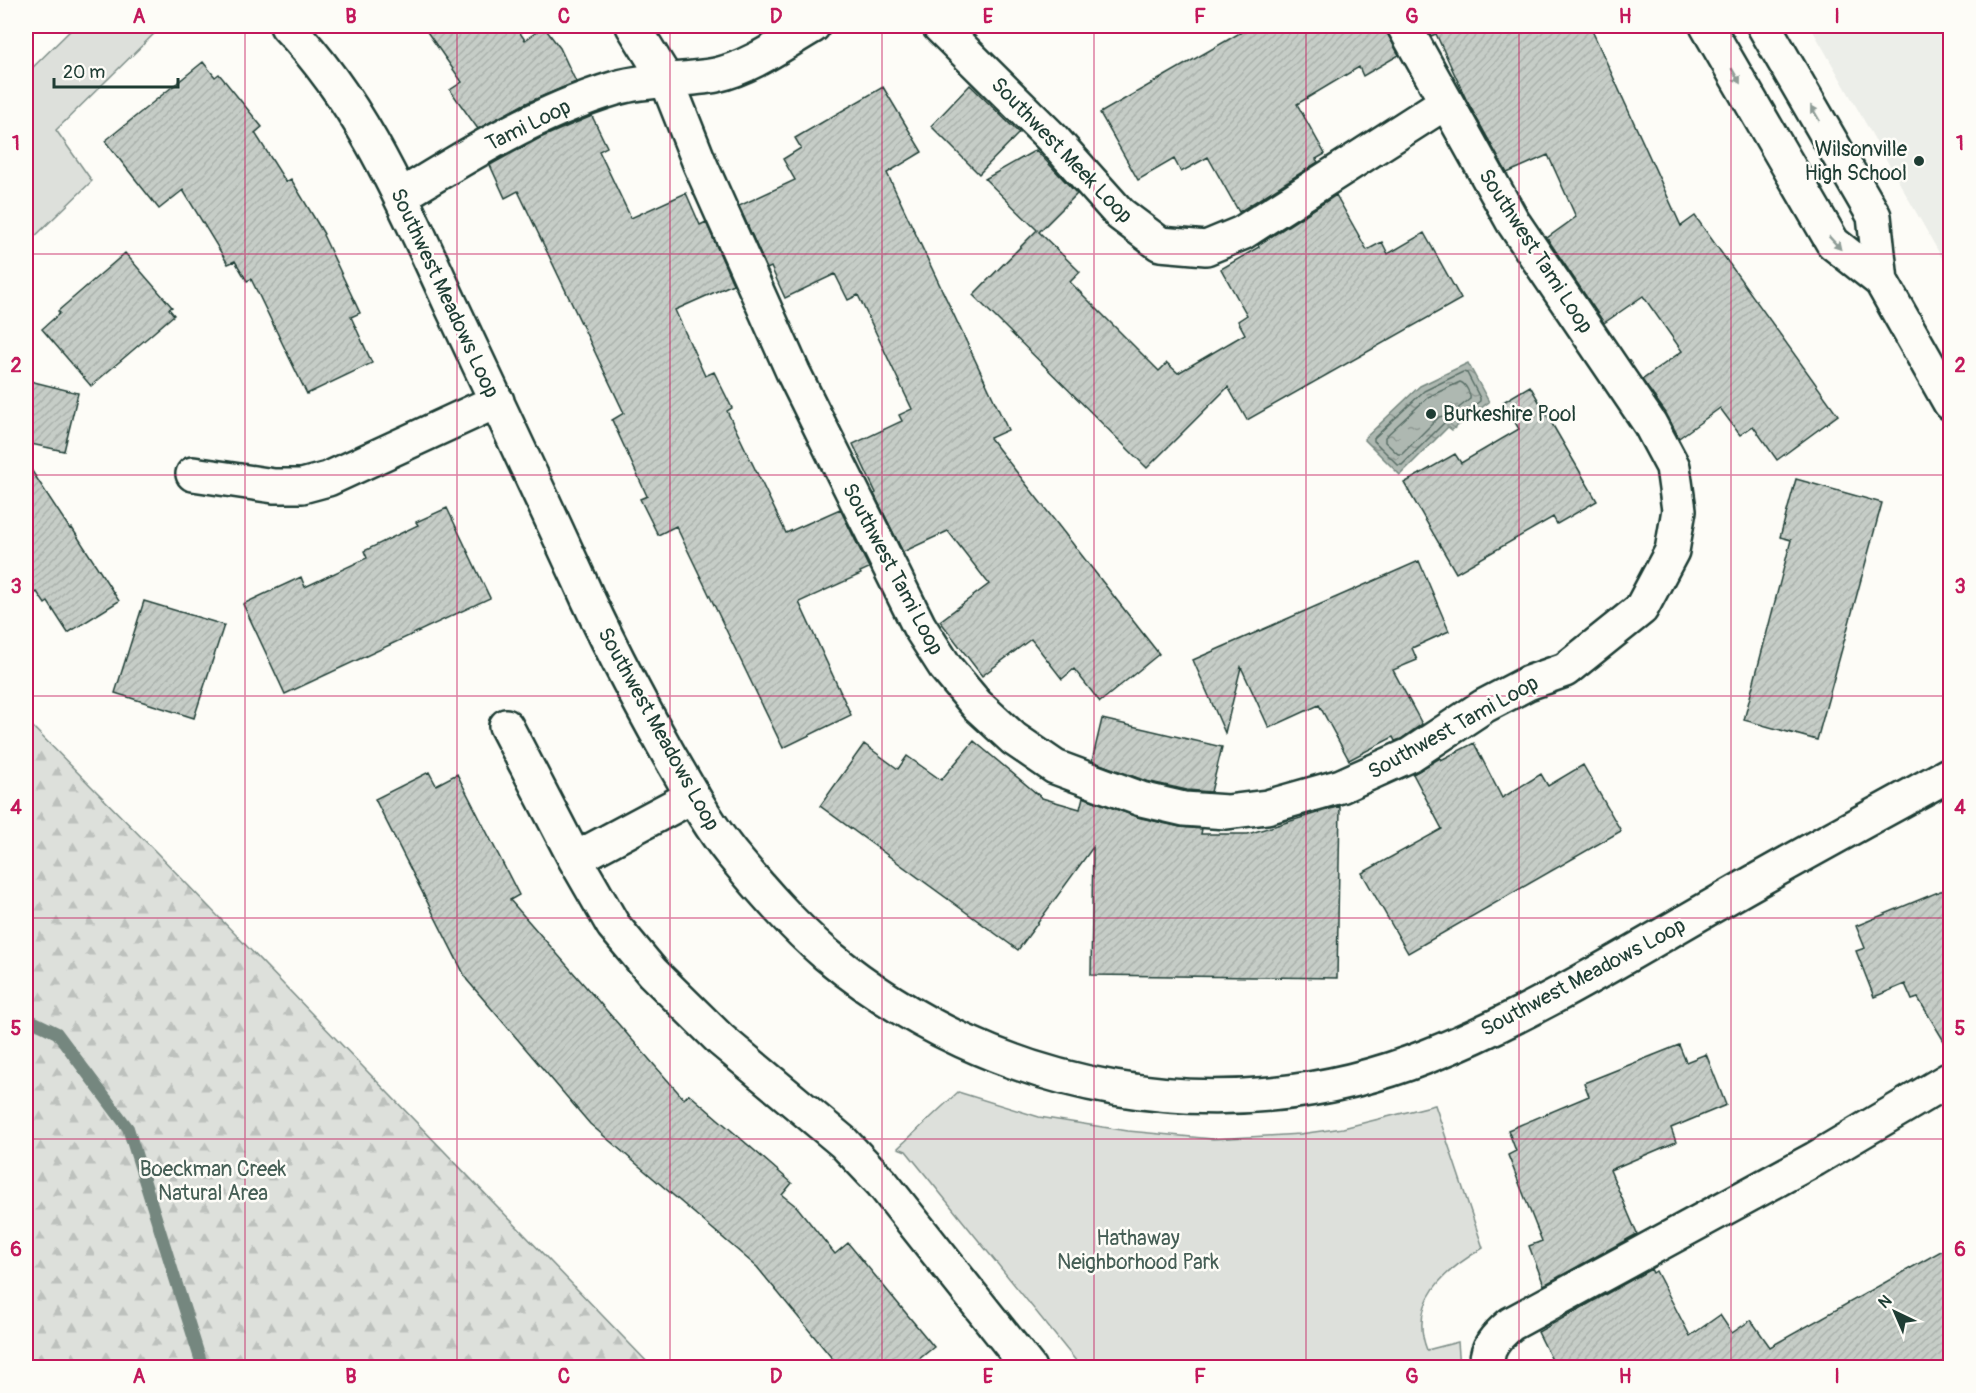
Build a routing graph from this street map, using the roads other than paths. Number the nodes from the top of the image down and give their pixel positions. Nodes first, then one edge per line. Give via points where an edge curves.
1 (287, 26) edge
2 (633, 26) edge
3 (813, 26) edge
4 (939, 26) edge
5 (1404, 26) edge
6 (1707, 26) edge
7 (1764, 26) edge
8 (667, 81) junction
9 (1446, 102) junction
10 (401, 196) junction
11 (1881, 281) junction
12 (497, 401) junction
13 (1950, 403) edge
14 (193, 474) dead end
15 (506, 726) dead end
16 (1950, 774) edge
17 (693, 796) junction
18 (575, 859) junction
19 (1950, 1079) edge
20 (1029, 1368) edge
21 (1488, 1368) edge

1 - 10 street, Southwest Meadows Loop via 352,106
2 - 8 street, Southwest Tami Loop
3 - 8 street, Tami Loop via 758,59 717,75
4 - 9 street, Southwest Meek Loop via 1053,140 1119,214 1160,244 1206,248 1242,232
5 - 9 street, Southwest Tami Loop
6 -> 11 street via 1833,243
11 -> 7 street via 1874,216
8 - 9 street, Southwest Tami Loop via 793,372 919,626 946,668 977,705 1014,739 1055,766 1141,800 1227,812 1267,807 1341,786 1410,755 1484,706 1528,683 1565,670 1641,609 1672,551 1679,510 1673,467 1650,424 1513,222
8 - 10 street, Tami Loop via 619,87 570,104 468,154
10 - 12 street, Southwest Meadows Loop
11 - 13 street
12 - 14 street via 328,479 302,486 274,486
12 - 17 street, Southwest Meadows Loop via 628,683
15 - 18 street
16 - 17 street, Southwest Meadows Loop via 1520,1015 1425,1058 1356,1079 1242,1097 1120,1090 1036,1070 950,1036 869,986 793,924 728,850
17 - 18 street
18 - 20 street via 613,925 652,972 721,1040 864,1164
19 - 21 street via 1738,1202 1511,1324 1488,1351

